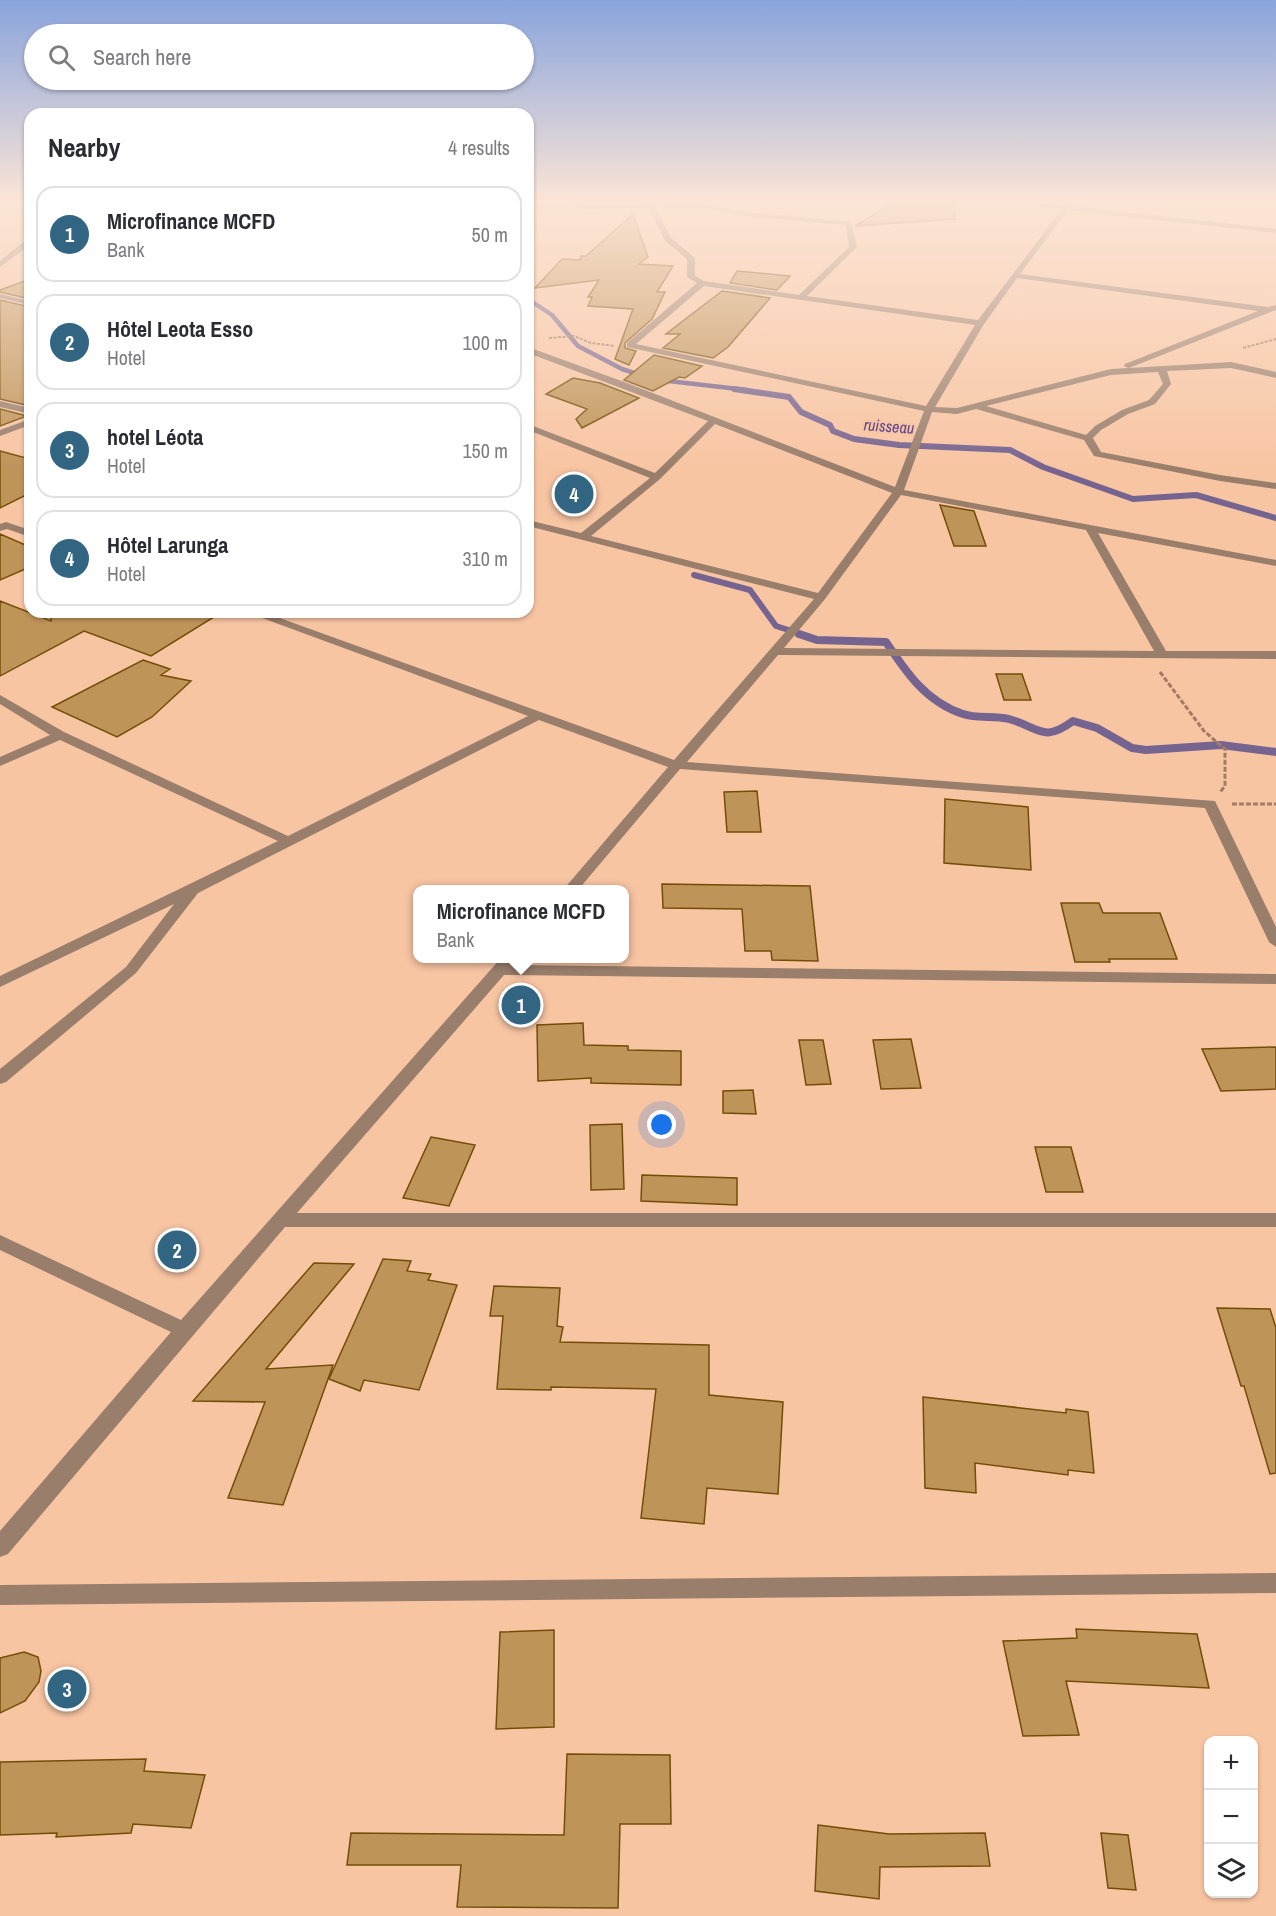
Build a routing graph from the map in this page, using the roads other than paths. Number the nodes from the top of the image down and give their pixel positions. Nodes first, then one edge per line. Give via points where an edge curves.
1 (693, 290) edge
2 (754, 290) edge
3 (808, 290) edge
4 (1006, 290) edge
5 (1132, 290) edge
6 (0, 296) edge
7 (801, 297) junction
8 (24, 302) edge
9 (1273, 308) edge
10 (980, 323) junction
11 (534, 352) edge
12 (1161, 368) junction
13 (1111, 372) junction
14 (1276, 375) edge
15 (0, 404) edge
16 (976, 407) junction
17 (929, 409) junction
18 (24, 410) edge
19 (713, 421) junction
20 (24, 424) edge
21 (534, 429) edge
22 (0, 433) edge
23 (1088, 438) junction
24 (657, 477) junction
25 (1276, 477) edge
26 (1263, 483) junction
27 (1276, 486) edge
28 (898, 492) junction
29 (534, 524) edge
30 (0, 528) edge
31 (1090, 528) junction
32 (24, 532) edge
33 (584, 536) junction
34 (1276, 563) edge
35 (821, 597) junction
36 (268, 618) edge
37 (775, 651) junction
38 (1162, 654) junction
39 (1276, 655) edge
40 (0, 699) edge
41 (537, 716) junction
42 (60, 735) junction
43 (0, 762) edge
44 (675, 765) junction
45 (288, 841) junction
46 (574, 885) edge
47 (194, 889) junction
48 (1276, 942) edge
49 (505, 964) edge
50 (1276, 979) edge
51 (0, 982) edge
52 (0, 1078) edge
53 (282, 1220) junction
54 (1276, 1220) edge
55 (0, 1242) edge
56 (184, 1330) junction
57 (0, 1547) edge
58 (1276, 1583) edge
59 (0, 1595) edge

1 - 17 street via 630,345
2 - 7 street
3 - 7 street
4 - 10 street
5 - 9 street
6 - 8 street
7 - 10 street
9 - 13 street
10 - 17 street
11 - 19 street
12 - 13 street
12 - 14 street via 1231,364
12 - 23 street via 1167,384 1152,402 1125,412
13 - 16 street
15 - 18 street
16 - 17 street via 957,411
16 - 23 street
17 - 28 street
19 - 24 street
19 - 28 street
20 - 22 street
21 - 24 street
23 - 26 street via 1097,454
24 - 33 street
25 - 26 street
26 - 27 street
28 - 31 street
28 - 35 street
29 - 33 street
30 - 32 street via 6,525
31 - 34 street
31 - 38 street
33 - 35 street
35 - 37 street
36 - 41 street
37 - 38 street
37 - 44 street
38 - 39 street
40 - 42 street
41 - 44 street
41 - 45 street
42 - 43 street
42 - 45 street
44 - 46 street
44 - 48 street via 1210,804
45 - 47 street
47 - 51 street
47 - 52 street via 131,970
49 - 50 street
49 - 53 street
53 - 54 street
53 - 56 street
55 - 56 street
56 - 57 street
58 - 59 street

